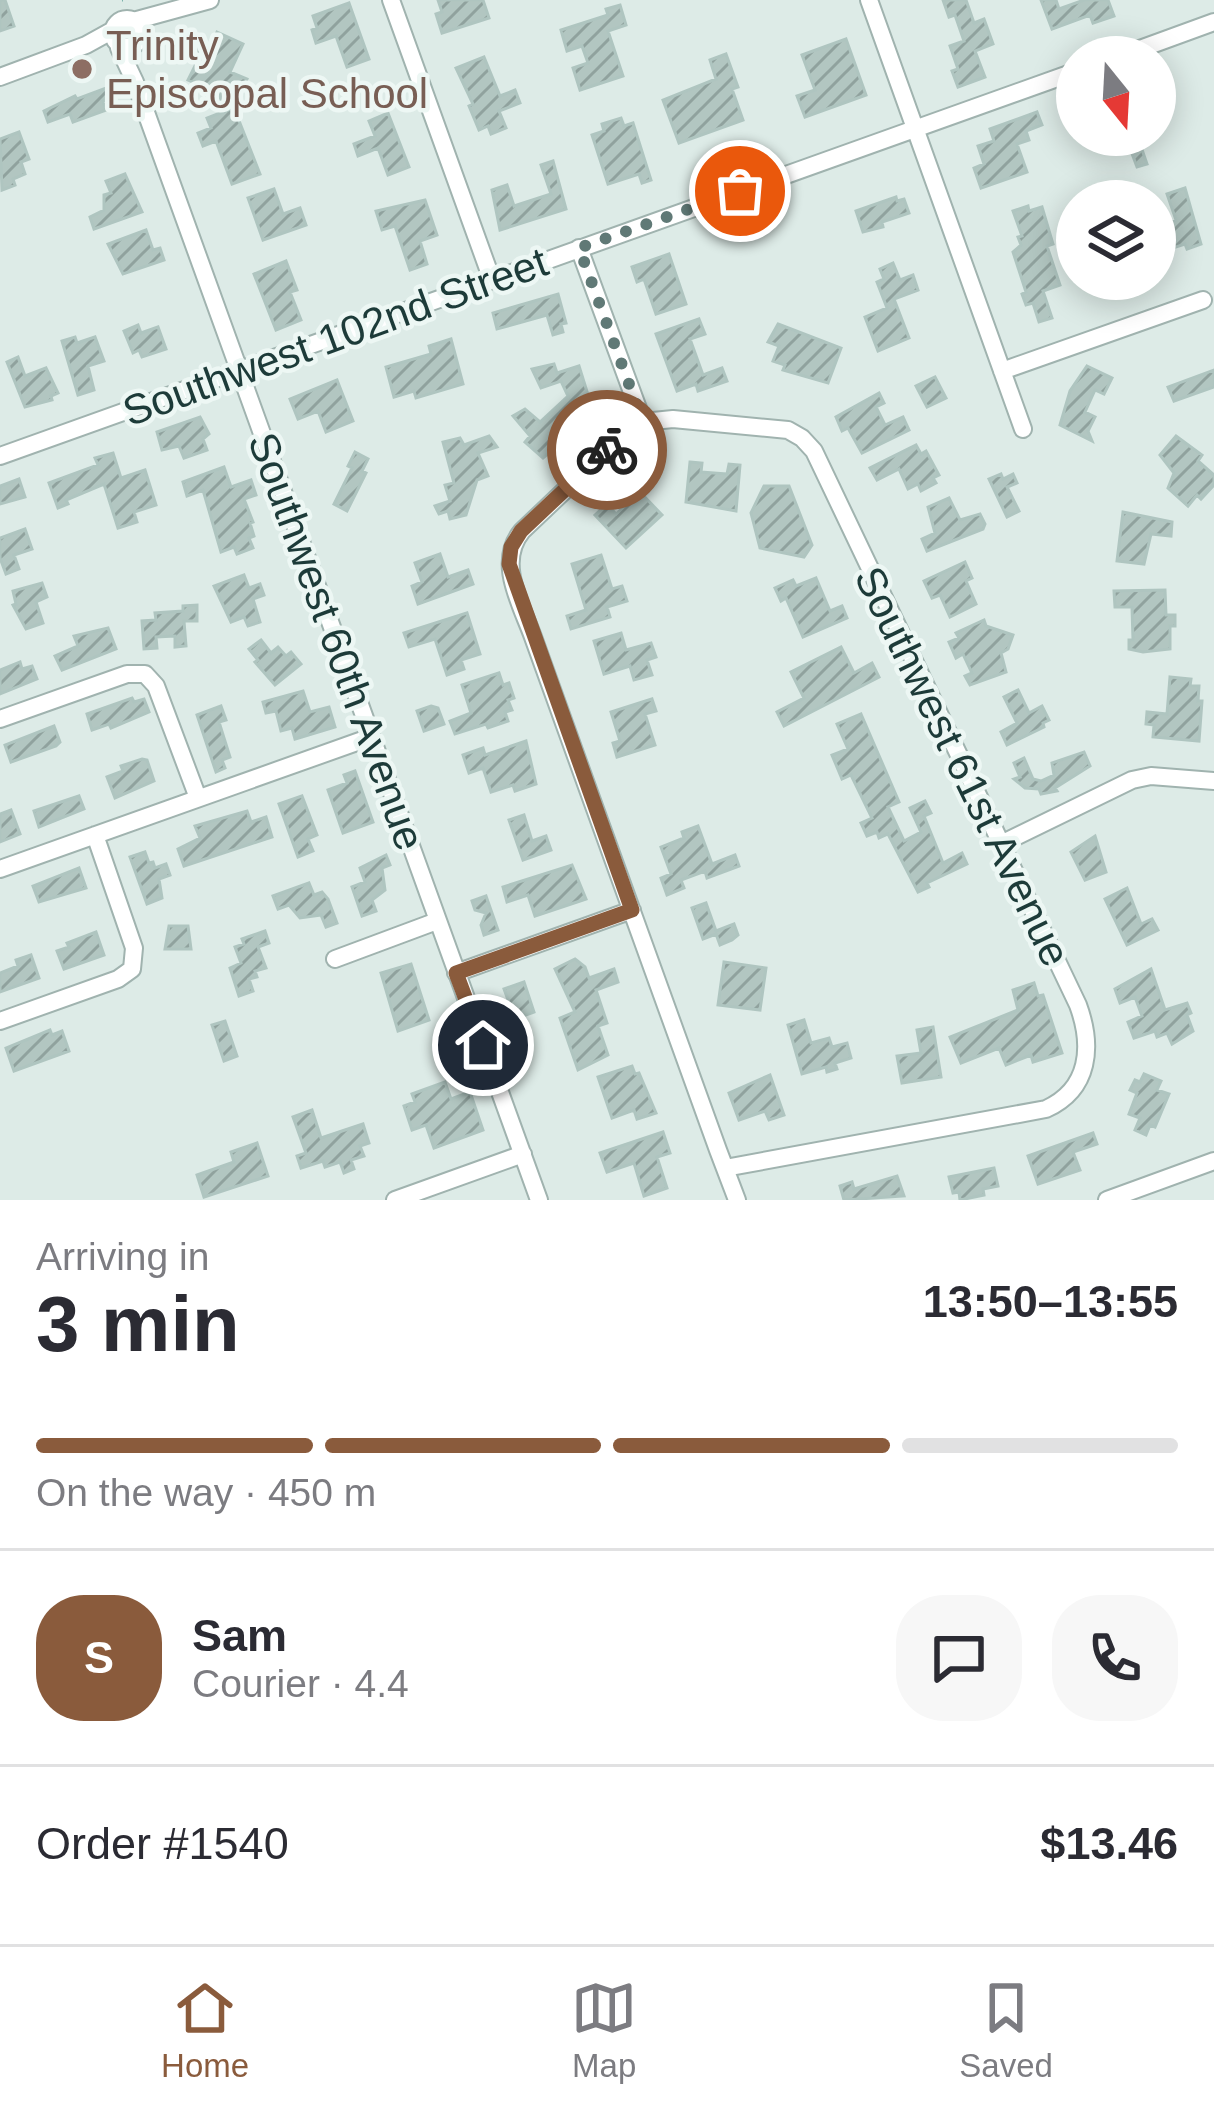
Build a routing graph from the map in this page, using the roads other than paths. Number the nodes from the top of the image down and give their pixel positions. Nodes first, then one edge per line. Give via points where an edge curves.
1 (210, 0) edge
2 (392, 0) edge
3 (869, 0) edge
4 (126, 21) edge
5 (1214, 22) edge
6 (1176, 36) edge
7 (0, 76) edge
8 (1056, 79) edge
9 (916, 129) junction
10 (579, 248) junction
11 (492, 280) junction
12 (1203, 300) dead end
13 (241, 370) junction
14 (1002, 370) junction
15 (643, 422) junction
16 (1022, 429) dead end
17 (0, 456) edge
18 (0, 719) edge
19 (371, 737) junction
20 (1214, 781) edge
21 (198, 798) junction
22 (95, 835) junction
23 (1001, 844) junction
24 (0, 869) edge
25 (632, 910) junction
26 (437, 921) junction
27 (335, 959) dead end
28 (456, 973) junction
29 (0, 1021) edge
30 (523, 1154) junction
31 (1214, 1161) edge
32 (725, 1168) junction
33 (1112, 1199) edge
34 (394, 1200) edge
35 (539, 1200) edge
36 (737, 1200) edge

1 - 4 street
2 - 11 street
3 - 9 street
4 - 7 street
4 - 13 street, Southwest 60th Avenue via 135,82
5 - 6 street
8 - 9 street, Southwest 102nd Street
9 - 10 street, Southwest 102nd Street
9 - 14 street
10 - 11 street, Southwest 102nd Street
10 - 15 street
11 - 13 street, Southwest 102nd Street
12 - 14 street
13 - 17 street, Southwest 102nd Street
13 - 19 street, Southwest 60th Avenue
14 - 16 street
15 - 23 street, Southwest 61st Avenue via 758,426 808,443
15 - 25 street via 521,531 509,555
18 - 21 street via 145,674 157,686
19 - 21 street
19 - 26 street, Southwest 60th Avenue
20 - 23 street via 1132,780
21 - 22 street
22 - 24 street
22 - 29 street via 134,964 118,979
23 - 32 street, Southwest 61st Avenue via 1086,1028 1086,1060 1073,1090 1034,1112
25 - 28 street
25 - 32 street
26 - 27 street
26 - 28 street, Southwest 60th Avenue
28 - 30 street, Southwest 60th Avenue
30 - 34 street
30 - 35 street, Southwest 60th Avenue
31 - 33 street
32 - 36 street

